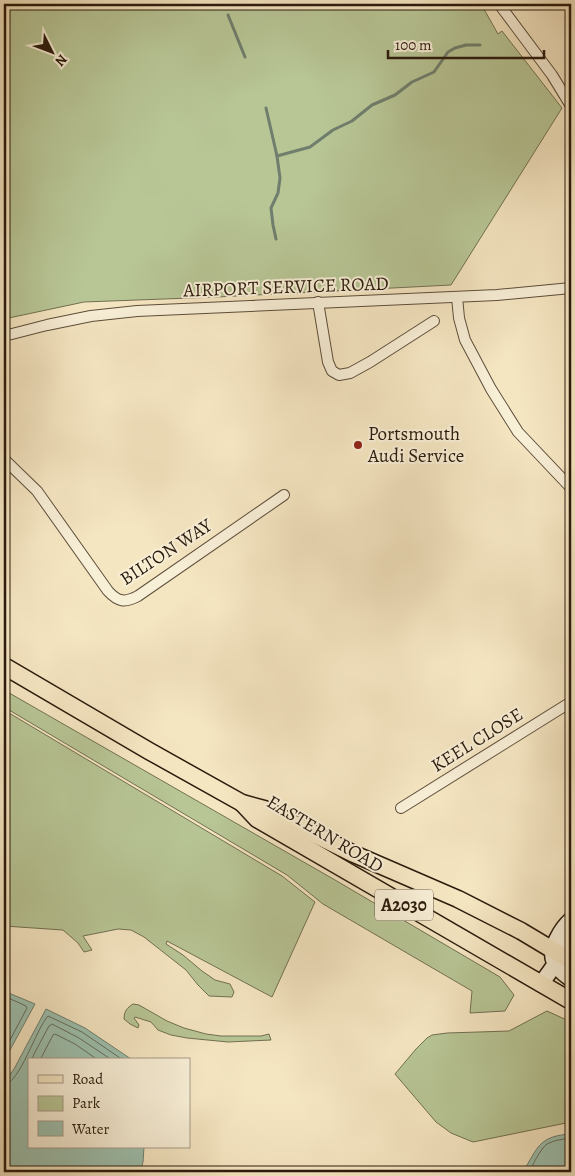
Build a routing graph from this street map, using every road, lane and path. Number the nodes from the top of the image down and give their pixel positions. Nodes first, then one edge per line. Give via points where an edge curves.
1 (499, 4) edge
2 (571, 106) edge
3 (571, 288) edge
4 (457, 297) junction
5 (318, 302) junction
6 (434, 321) dead end
7 (4, 336) edge
8 (6, 466) edge
9 (571, 488) edge
10 (284, 495) dead end
11 (4, 666) edge
12 (571, 702) edge
13 (242, 803) junction
14 (401, 808) dead end
15 (571, 920) edge
16 (562, 954) edge
17 (571, 979) edge
18 (541, 984) junction
19 (571, 1001) edge

1 - 2 street via 548,69
3 - 4 street, AIRPORT SERVICE ROAD
4 - 5 street, AIRPORT SERVICE ROAD
4 - 9 street via 465,340 491,390 518,432
5 - 6 street via 328,362 332,371 339,375 370,362
5 - 7 street, AIRPORT SERVICE ROAD via 114,313
8 - 10 street, BILTON WAY via 37,491 108,591 113,597 123,600 138,596
11 - 13 main road, EASTERN ROAD / A2030
12 - 14 street, KEEL CLOSE
13 - 16 main road, EASTERN ROAD / A2030 via 264,809 354,854 458,899
13 - 18 main road, EASTERN ROAD / A2030 via 257,819
15 - 16 street via 562,929
16 - 17 street
16 - 18 street
18 - 19 main road, EASTERN ROAD / A2030

